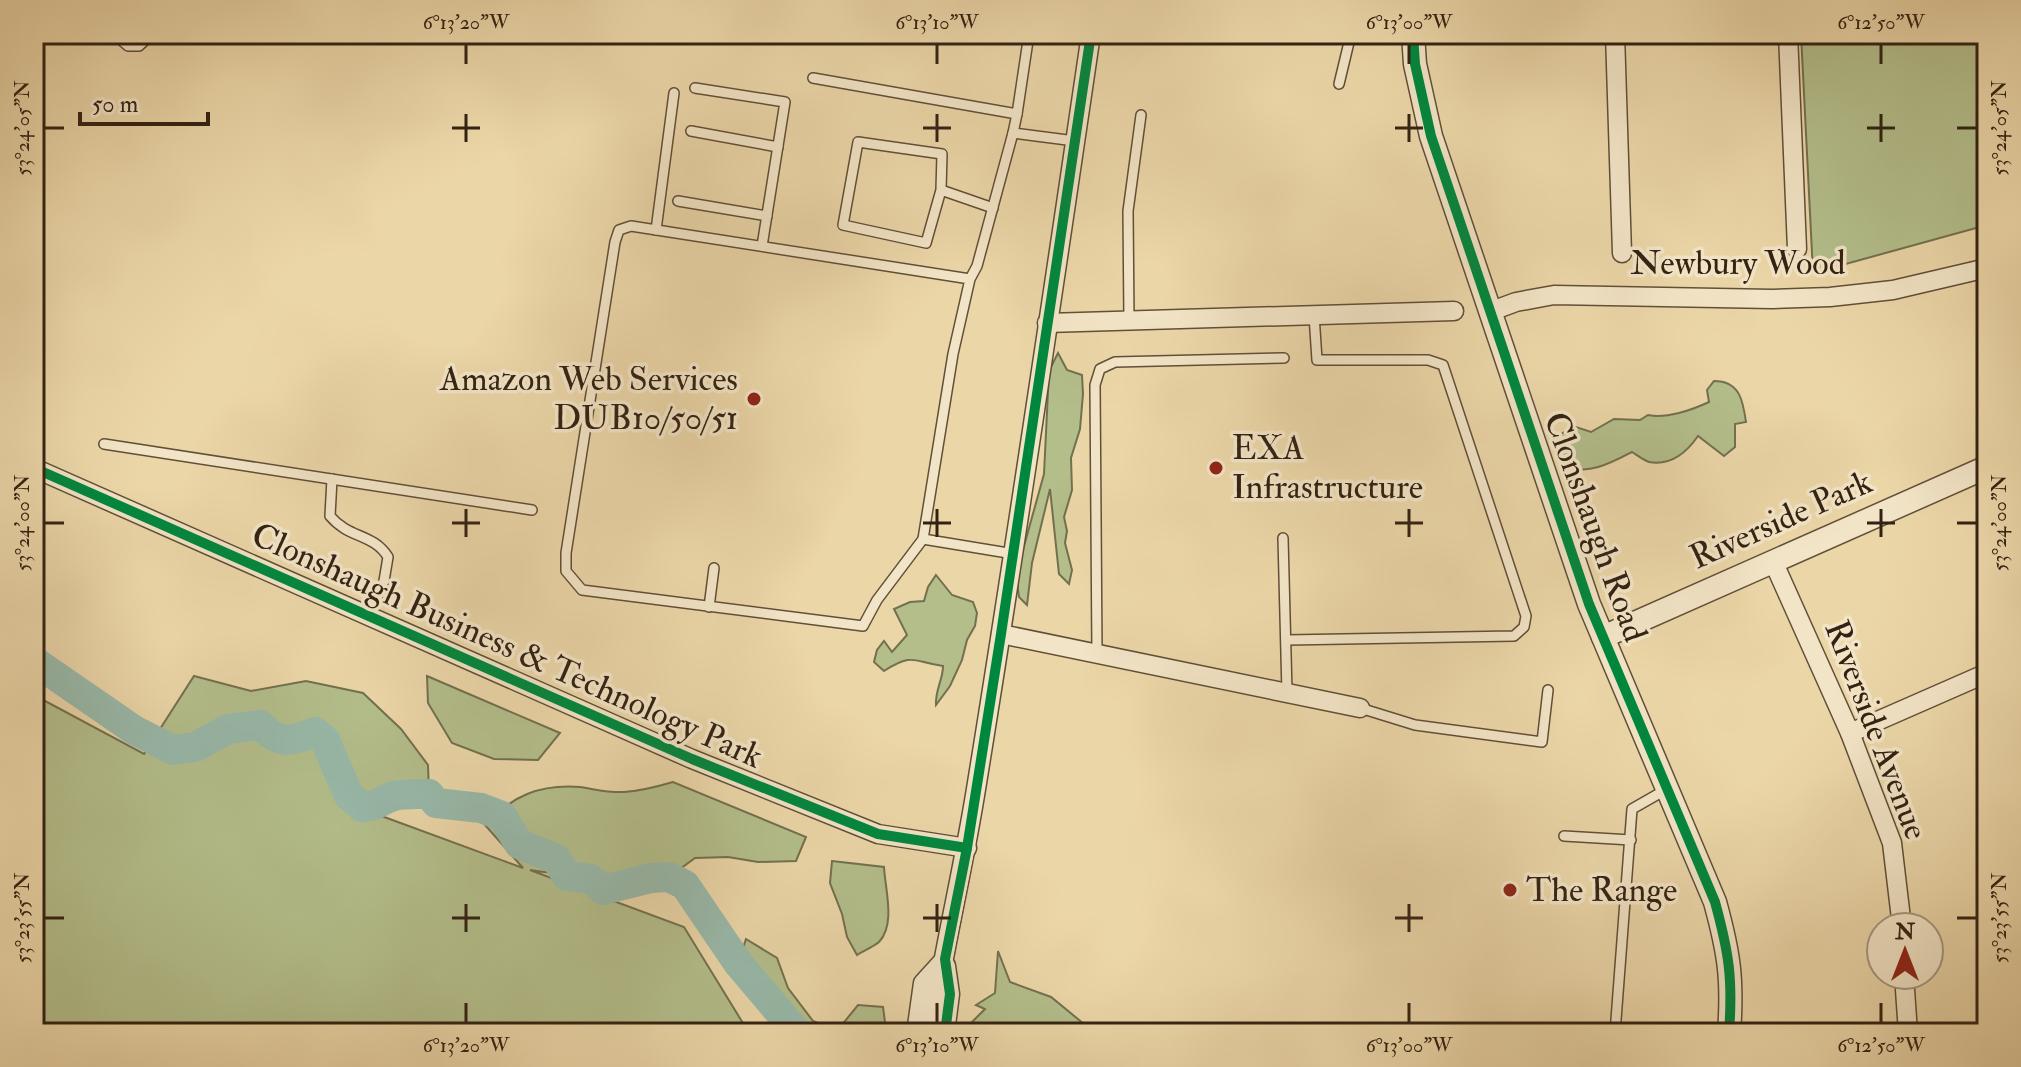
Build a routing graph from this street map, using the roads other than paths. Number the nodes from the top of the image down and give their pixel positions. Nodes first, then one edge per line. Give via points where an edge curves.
1 (114, 34) edge
2 (152, 34) edge
3 (1029, 34) edge
4 (1091, 34) edge
5 (1351, 34) edge
6 (1413, 34) edge
7 (1615, 34) edge
8 (1788, 34) edge
9 (813, 78) dead end
10 (1339, 84) dead end
11 (695, 88) dead end
12 (674, 93) dead end
13 (1017, 114) junction
14 (1141, 115) dead end
15 (691, 131) dead end
16 (1013, 133) junction
17 (1075, 141) junction
18 (778, 147) junction
19 (941, 190) junction
20 (678, 201) dead end
21 (993, 208) junction
22 (767, 216) junction
23 (656, 230) junction
24 (762, 246) junction
25 (1797, 249) dead end
26 (1622, 253) dead end
27 (1987, 268) edge
28 (970, 279) junction
29 (1454, 311) dead end
30 (1489, 312) junction
31 (1314, 315) junction
32 (1129, 321) junction
33 (1047, 323) junction
34 (1284, 358) dead end
35 (104, 444) dead end
36 (1987, 467) edge
37 (34, 468) edge
38 (332, 479) junction
39 (532, 510) dead end
40 (1283, 538) dead end
41 (923, 539) junction
42 (1014, 554) junction
43 (1773, 561) junction
44 (714, 568) dead end
45 (709, 607) junction
46 (369, 618) junction
47 (1001, 634) junction
48 (1603, 637) junction
49 (1287, 640) junction
50 (1097, 654) junction
51 (1987, 673) edge
52 (1548, 690) dead end
53 (1287, 693) junction
54 (1360, 708) joint
55 (1850, 733) junction
56 (1667, 789) junction
57 (1564, 836) dead end
58 (1631, 840) junction
59 (967, 848) junction
60 (1900, 911) edge
61 (945, 959) junction
62 (1905, 991) edge
63 (916, 1033) edge
64 (931, 1033) edge
65 (945, 1033) edge
66 (1615, 1033) edge
67 (1729, 1033) edge
68 (1908, 1033) edge

1 - 2 lane via 128,46 139,46
3 - 13 lane
4 - 17 street
5 - 10 lane
6 - 30 street, Clonshaugh Road via 1431,136
7 - 26 street
8 - 25 street
9 - 13 lane
11 - 18 lane via 785,102
12 - 23 lane
13 - 16 lane
14 - 32 lane via 1128,211
15 - 18 lane
16 - 17 lane
16 - 21 lane
17 - 33 street
18 - 22 lane
19 - 19 lane via 942,154 858,142 843,225 926,243
19 - 21 lane
20 - 22 lane
21 - 28 lane
22 - 24 lane
23 - 24 lane
23 - 45 lane via 631,226 619,230 615,242 566,571 582,590
24 - 28 lane
27 - 30 street, Newbury Wood via 1893,290 1830,297 1554,295
28 - 41 lane
29 - 31 street
30 - 48 street, Clonshaugh Road
31 - 32 street
31 - 49 lane via 1317,360 1428,360 1443,365 1526,616 1514,636
32 - 33 street
33 - 42 street
34 - 50 lane via 1115,362 1100,369 1095,385
35 - 38 lane
36 - 43 street, Riverside Park
37 - 46 street, Clonshaugh Business & Technology Park
38 - 39 lane
38 - 46 lane via 330,516 339,527 380,544 388,557
40 - 49 lane
41 - 42 lane
41 - 45 lane via 863,626
42 - 47 street
43 - 48 street, Riverside Park
43 - 55 street, Riverside Avenue
44 - 45 lane
46 - 59 street, Clonshaugh Business & Technology Park via 878,834
47 - 50 street
47 - 59 street
48 - 56 street, Clonshaugh Road
49 - 53 lane
50 - 53 street
51 - 55 street
52 - 54 lane via 1542,742 1415,725
53 - 54 street
55 - 60 street, Riverside Avenue via 1892,843
56 - 58 lane via 1632,809
56 - 67 street, Clonshaugh Road via 1715,902 1729,952
57 - 58 lane
58 - 66 lane
59 - 61 street
61 - 63 street via 923,983
61 - 64 street
61 - 65 street via 950,994
62 - 68 street

